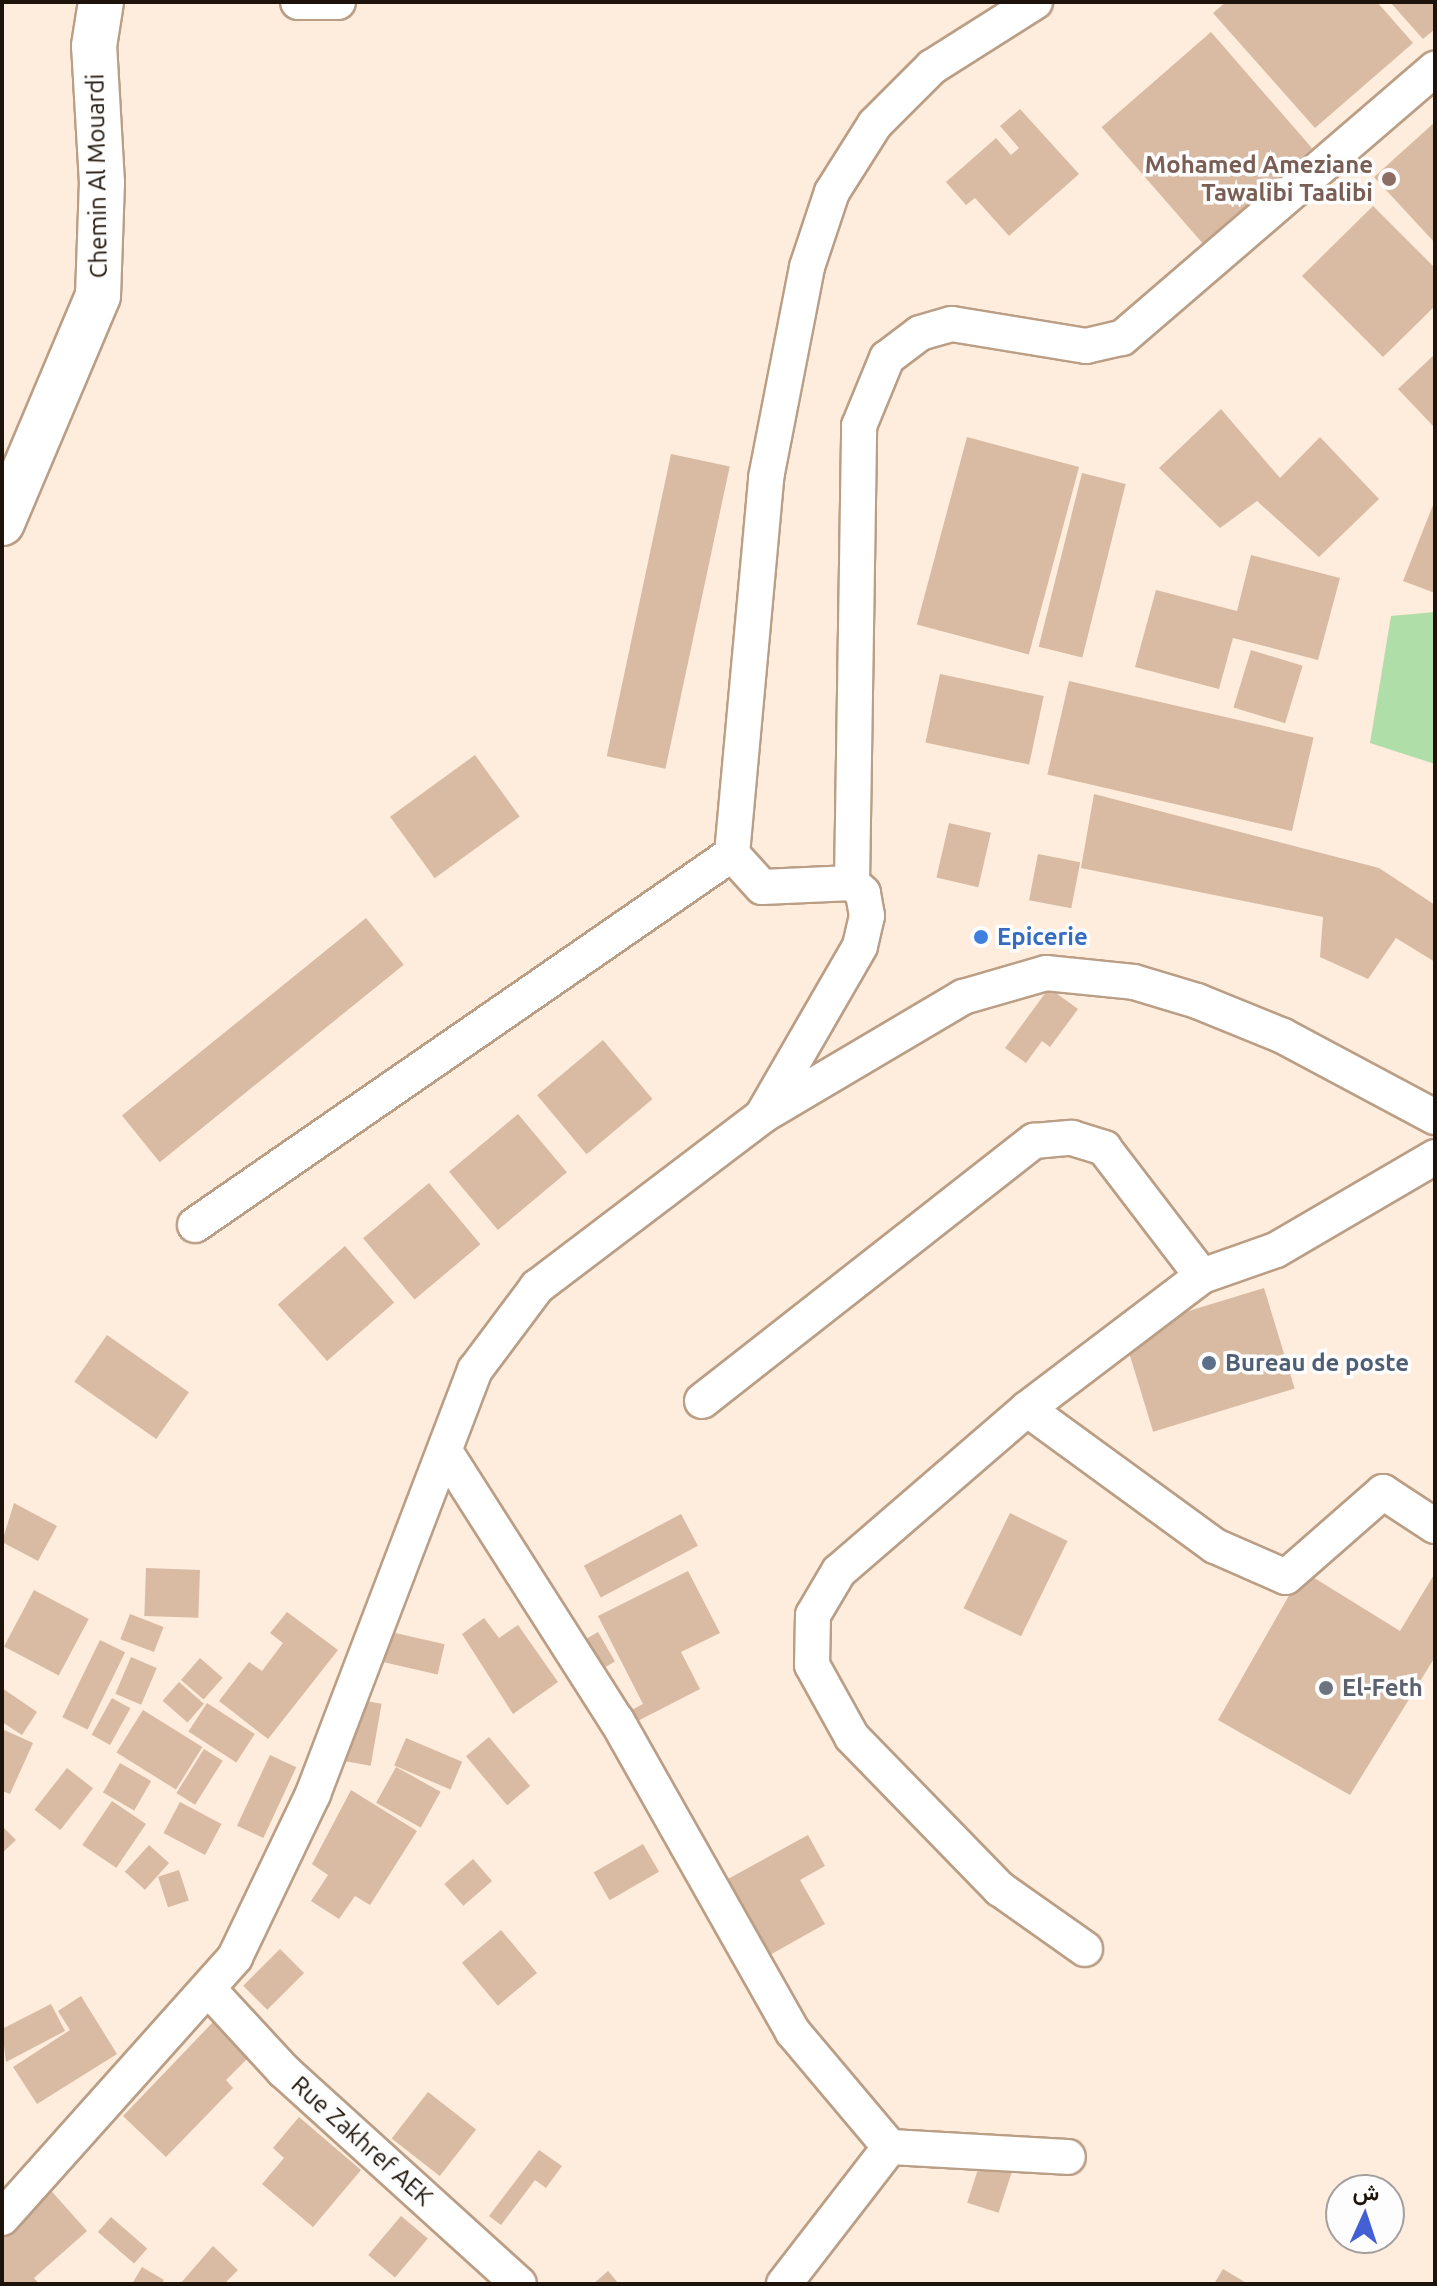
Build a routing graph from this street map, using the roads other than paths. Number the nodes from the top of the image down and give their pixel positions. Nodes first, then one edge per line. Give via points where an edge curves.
1 (101, 2) edge
2 (298, 2) edge
3 (338, 2) edge
4 (1035, 2) edge
5 (1435, 69) edge
6 (2, 523) edge
7 (732, 854) junction
8 (852, 883) junction
9 (762, 1116) junction
10 (1435, 1117) edge
11 (1435, 1157) edge
12 (195, 1225) dead end
13 (1202, 1276) junction
14 (702, 1401) dead end
15 (1027, 1409) junction
16 (446, 1453) junction
17 (1435, 1526) edge
18 (1085, 1949) dead end
19 (211, 1992) junction
20 (890, 2147) junction
21 (1068, 2157) dead end
22 (2, 2218) edge
23 (519, 2284) edge
24 (784, 2284) edge

1 - 6 street, Chemin Al Mouardi via 94,46 102,183 98,296
2 - 3 street
4 - 7 street via 932,67 875,124 832,192 807,267 766,478
5 - 8 street via 1122,338 1086,346 952,324 920,333 887,358 859,426
7 - 8 street via 762,887
7 - 12 street
8 - 9 street via 863,893 867,916 860,946
9 - 10 street via 963,997 1046,973 1134,982 1197,1001 1283,1036
9 - 16 street via 537,1287 475,1370
11 - 13 street via 1276,1250
13 - 14 street via 1104,1148 1072,1138 1034,1141
13 - 15 street
15 - 17 street via 1215,1546 1286,1577 1383,1492
15 - 18 street via 839,1571 813,1615 812,1665 852,1737 1000,1889
16 - 19 street via 313,1794
16 - 20 street via 617,1721 793,2032
19 - 22 street
19 - 23 street, Rue Zakhref AEK via 284,2071
20 - 21 street
20 - 24 street

